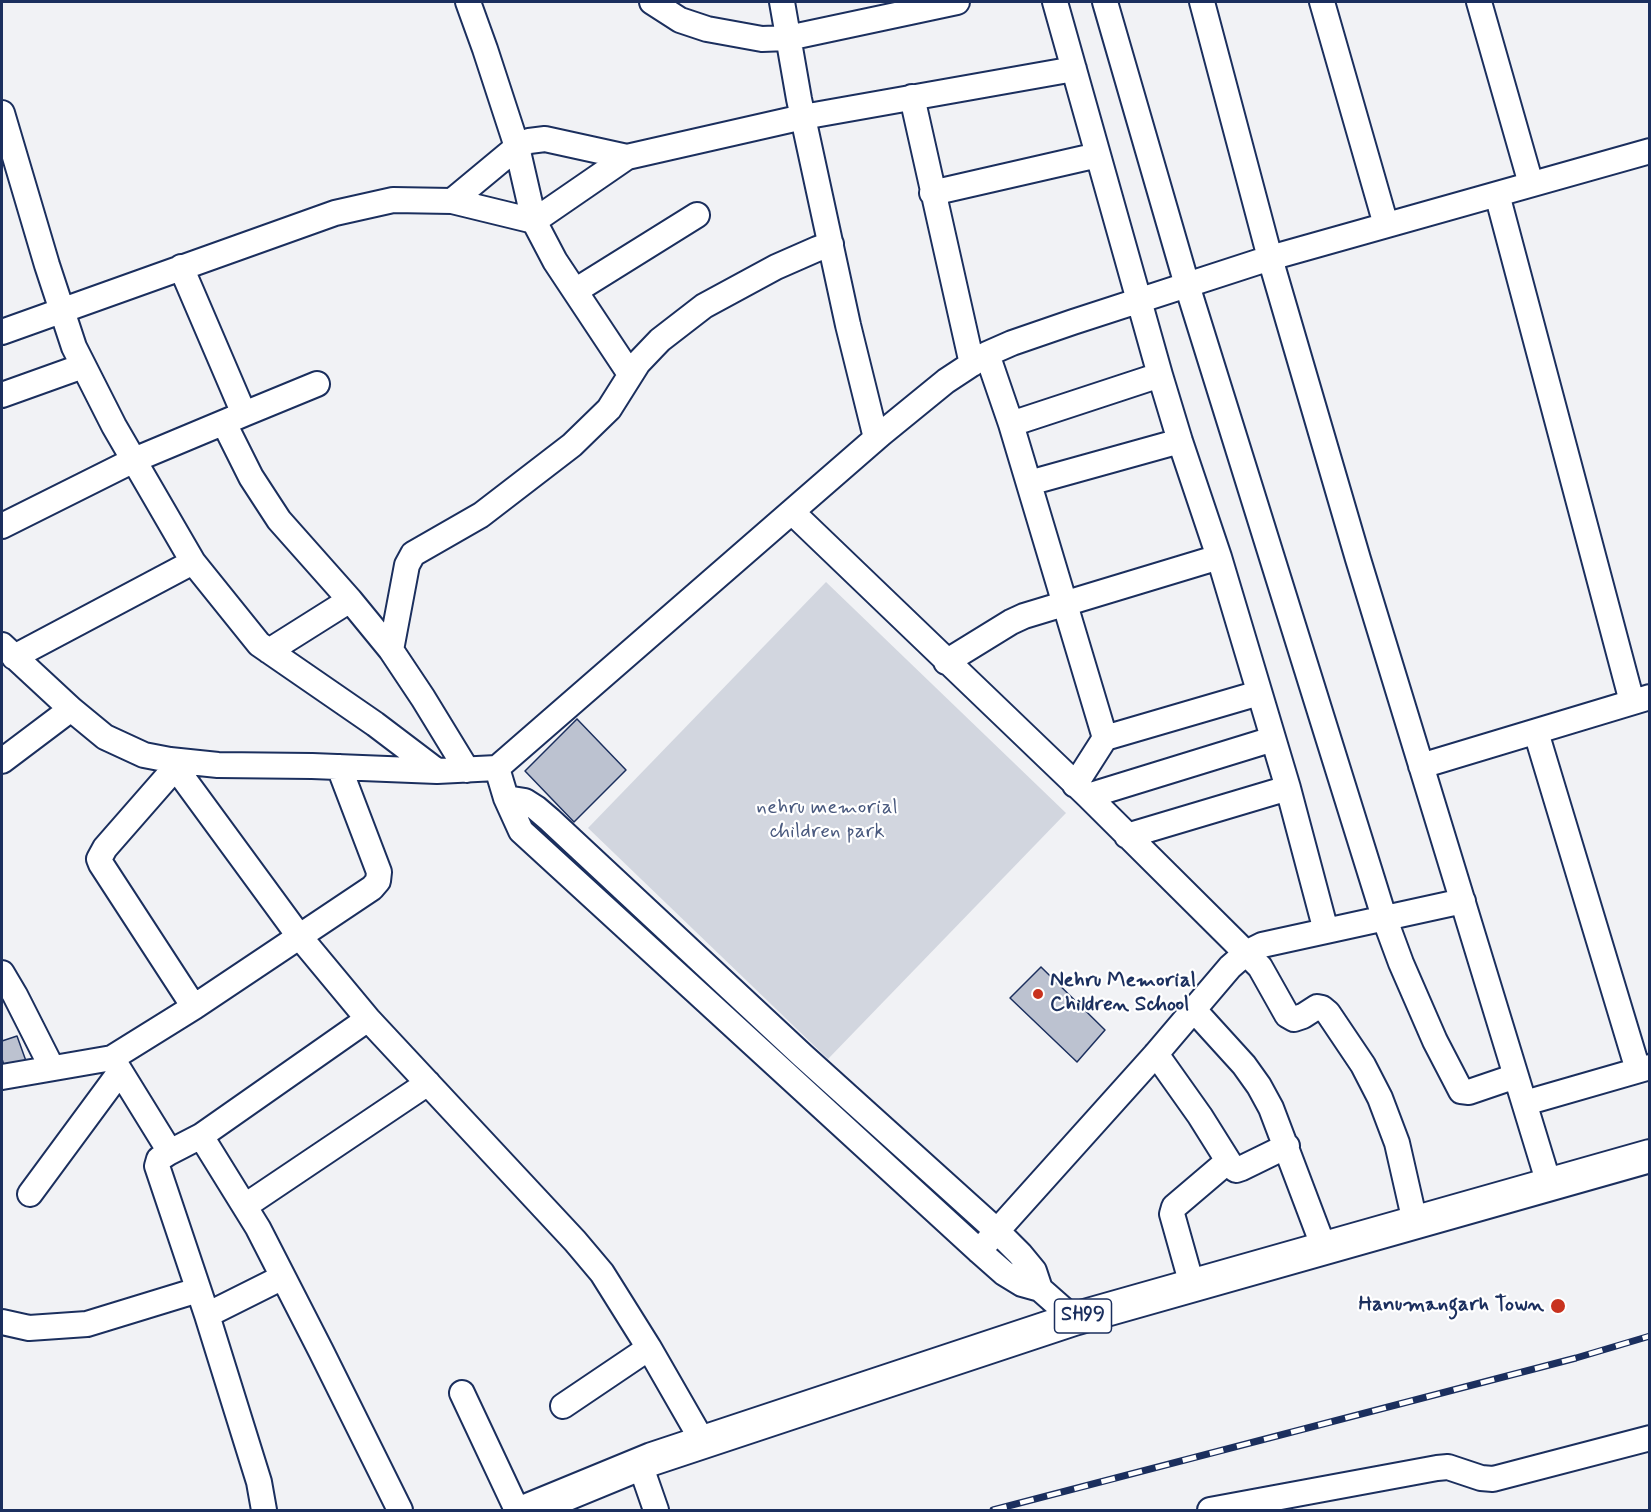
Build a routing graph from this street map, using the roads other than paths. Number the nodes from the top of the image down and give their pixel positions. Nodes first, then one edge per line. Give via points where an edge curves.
1 (468, 2) edge
2 (652, 2) edge
3 (782, 2) edge
4 (957, 2) edge
5 (1055, 2) edge
6 (1105, 2) edge
7 (1202, 2) edge
8 (1322, 2) edge
9 (1479, 2) edge
10 (788, 38) junction
11 (1074, 69) junction
12 (912, 98) junction
13 (2, 113) edge
14 (803, 117) junction
15 (516, 147) junction
16 (1650, 151) edge
17 (1098, 155) junction
18 (627, 157) junction
19 (1531, 184) junction
20 (932, 193) junction
21 (1497, 194) junction
22 (452, 201) junction
23 (697, 215) dead end
24 (534, 220) junction
25 (1386, 225) junction
26 (831, 244) junction
27 (1270, 258) junction
28 (181, 267) junction
29 (1187, 285) junction
30 (575, 291) junction
31 (1140, 299) junction
32 (62, 310) junction
33 (2, 332) edge
34 (980, 359) junction
35 (83, 366) junction
36 (630, 374) junction
37 (1160, 375) junction
38 (318, 384) dead end
39 (2, 395) edge
40 (234, 419) junction
41 (1011, 424) junction
42 (876, 438) junction
43 (1180, 441) junction
44 (134, 460) junction
45 (1029, 483) junction
46 (792, 512) junction
47 (2, 526) edge
48 (1219, 557) junction
49 (193, 562) junction
50 (350, 600) junction
51 (1065, 603) junction
52 (391, 650) junction
53 (8, 651) edge
54 (269, 651) junction
55 (946, 662) junction
56 (1259, 693) junction
57 (1641, 700) edge
58 (71, 709) junction
59 (1536, 732) junction
60 (1106, 738) junction
61 (1273, 739) junction
62 (2, 761) edge
63 (172, 764) junction
64 (1421, 766) junction
65 (339, 767) junction
66 (497, 768) junction
67 (467, 770) junction
68 (437, 771) junction
69 (1288, 788) junction
70 (1081, 791) junction
71 (506, 798) junction
72 (1127, 836) junction
73 (1463, 901) junction
74 (1384, 917) junction
75 (1326, 931) junction
76 (299, 936) junction
77 (1246, 953) junction
78 (2, 973) edge
79 (194, 1007) junction
80 (1194, 1010) junction
81 (368, 1019) junction
82 (1155, 1054) junction
83 (802, 1055) junction
84 (116, 1065) junction
85 (52, 1068) junction
86 (1644, 1069) edge
87 (785, 1073) junction
88 (1516, 1076) junction
89 (2, 1077) edge
90 (428, 1083) junction
91 (1525, 1103) junction
92 (201, 1136) junction
93 (1287, 1146) junction
94 (170, 1152) junction
95 (1650, 1156) edge
96 (1228, 1161) junction
97 (1549, 1184) junction
98 (30, 1194) dead end
99 (245, 1206) junction
100 (1415, 1222) junction
101 (997, 1231) junction
102 (1324, 1248) junction
103 (979, 1251) junction
104 (283, 1277) junction
105 (1192, 1285) junction
106 (1040, 1289) junction
107 (198, 1290) junction
108 (207, 1315) junction
109 (1074, 1319) junction
110 (2, 1322) edge
111 (649, 1348) junction
112 (462, 1393) dead end
113 (563, 1406) dead end
114 (1650, 1438) edge
115 (703, 1442) junction
116 (640, 1464) junction
117 (264, 1510) edge
118 (400, 1510) edge
119 (517, 1510) edge
120 (528, 1510) edge
121 (656, 1510) edge
122 (1210, 1510) edge

1 - 15 street
2 - 10 street via 680,20 707,30 762,39
3 - 10 street
4 - 10 street
5 - 11 street
6 - 29 street
7 - 27 street
8 - 25 street
9 - 19 street
10 - 14 street
11 - 12 street
11 - 17 street
12 - 14 street
12 - 20 street
13 - 32 street
14 - 18 street
14 - 26 street
15 - 18 street via 545,139
15 - 22 street
15 - 24 street
16 - 19 street
17 - 20 street
17 - 31 street
18 - 24 street
19 - 21 street
20 - 34 street
21 - 25 street
21 - 57 street
22 - 24 street
22 - 28 street via 393,200 335,213
23 - 30 street
24 - 30 street
25 - 27 street
26 - 36 street via 776,267 704,306 660,340
26 - 42 street
27 - 29 street
27 - 64 street
28 - 32 street
28 - 40 street
29 - 31 street
29 - 74 street
30 - 36 street
31 - 34 street via 1012,343
31 - 37 street
32 - 33 street
32 - 35 street
34 - 41 street
34 - 42 street via 946,381
35 - 39 street
35 - 44 street
36 - 52 street via 609,410 572,445 481,515 413,554 407,565
37 - 41 street
37 - 43 street
38 - 40 street
40 - 44 street
40 - 50 street via 251,477 279,520
41 - 45 street
42 - 46 street
43 - 45 street
43 - 48 street
44 - 47 street
44 - 49 street
45 - 51 street
46 - 55 street
46 - 66 street
48 - 51 street
48 - 56 street
49 - 53 street
49 - 54 street
50 - 52 street
50 - 54 street
51 - 55 street via 1011,622
51 - 60 street
52 - 67 street
53 - 58 street
54 - 68 street
55 - 70 street
56 - 60 street
56 - 61 street
57 - 59 street
58 - 62 street
58 - 63 street via 105,737
59 - 64 street
59 - 86 street
60 - 70 street
61 - 69 street
61 - 70 street
63 - 65 street
63 - 76 street
63 - 79 street via 99,859
64 - 73 street
65 - 68 street
65 - 76 street via 379,872 378,881
66 - 67 street
66 - 71 street
67 - 68 street
69 - 72 street
69 - 75 street
70 - 72 street
71 - 83 street via 525,801 543,814
71 - 87 street via 521,831
72 - 77 street
73 - 74 street
73 - 88 street
74 - 75 street
74 - 88 street via 1435,1041 1461,1091 1469,1092
75 - 77 street via 1262,945
76 - 79 street
76 - 81 street
77 - 80 street
77 - 100 street via 1260,967 1287,1016 1294,1019 1322,1008 1363,1065 1397,1143
78 - 85 street
79 - 84 street
80 - 82 street
80 - 93 street via 1259,1086
81 - 90 street
81 - 92 street
82 - 96 street
82 - 101 street
83 - 87 street
83 - 101 street
84 - 85 street
84 - 94 street
84 - 98 street
85 - 89 street
86 - 91 street
87 - 103 street
88 - 91 street
90 - 99 street
90 - 111 street via 589,1257
91 - 97 street
92 - 94 street
92 - 99 street
93 - 96 street via 1236,1170
93 - 102 street
94 - 107 street via 159,1159 157,1166
95 - 97 main road, SH99
96 - 105 street via 1174,1207 1172,1214
97 - 100 main road, SH99
99 - 104 street
100 - 102 main road, SH99
101 - 103 street
101 - 106 street via 1034,1271
102 - 105 main road, SH99
103 - 106 street via 1013,1279
104 - 108 street
104 - 118 street
105 - 109 main road, SH99
106 - 109 street
107 - 108 street
107 - 110 street via 87,1324 29,1328
108 - 117 street via 259,1482
109 - 115 main road, SH99
111 - 113 street
111 - 115 street
112 - 119 street
114 - 122 street via 1493,1479 1448,1467 1437,1468
115 - 116 main road, SH99
116 - 120 main road, SH99
116 - 121 street

